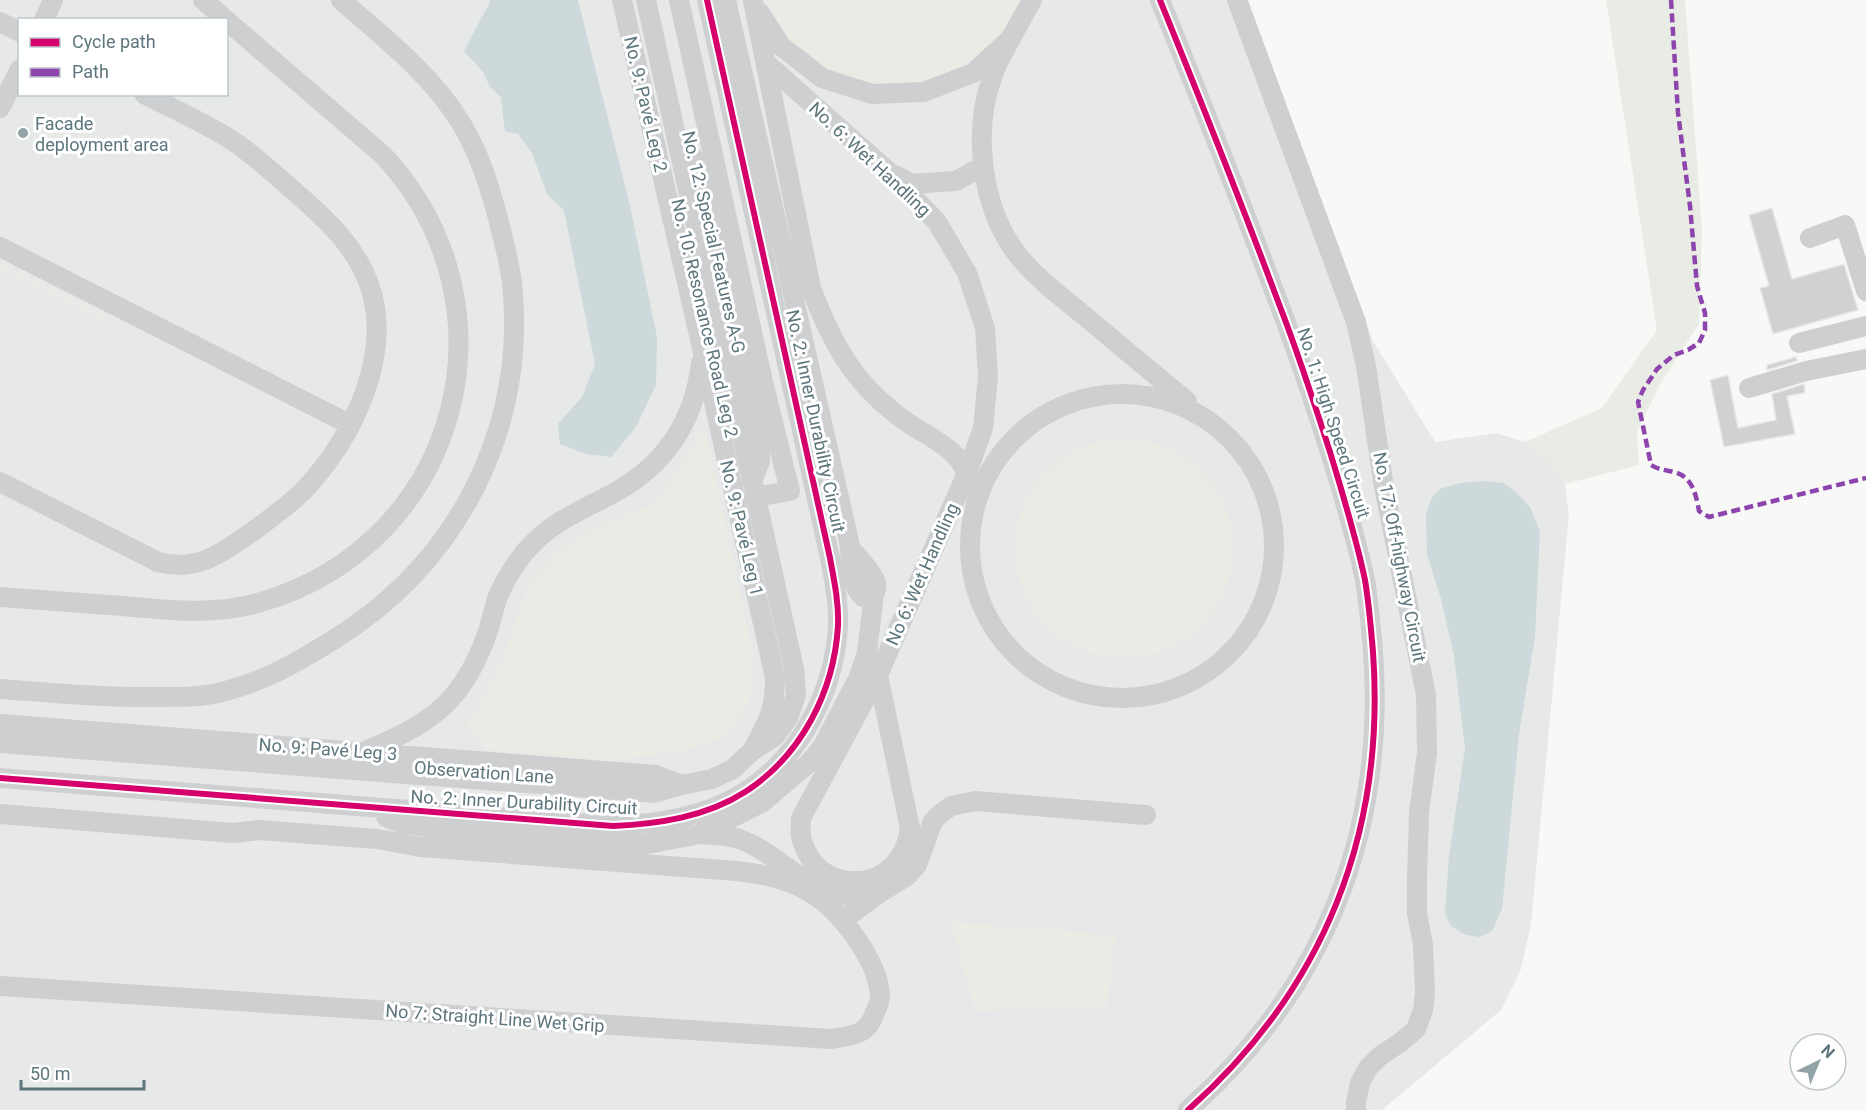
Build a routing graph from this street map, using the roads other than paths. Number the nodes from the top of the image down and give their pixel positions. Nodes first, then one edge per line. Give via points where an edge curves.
1 (53, 0) edge
2 (203, 0) edge
3 (341, 0) edge
4 (622, 0) edge
5 (635, 0) edge
6 (646, 0) edge
7 (659, 0) edge
8 (679, 0) edge
9 (707, 0) edge
10 (726, 0) edge
11 (1032, 0) edge
12 (1160, 0) edge
13 (1237, 0) edge
14 (753, 1) edge
15 (45, 18) edge
16 (223, 18) edge
17 (0, 22) edge
18 (228, 23) edge
19 (18, 31) edge
20 (1011, 38) junction
21 (766, 63) junction
22 (18, 73) edge
23 (152, 96) edge
24 (168, 100) edge
25 (0, 108) edge
26 (983, 166) junction
27 (890, 173) junction
28 (1810, 238) dead end
29 (0, 247) edge
30 (1866, 291) edge
31 (1866, 326) edge
32 (1799, 343) dead end
33 (702, 348) junction
34 (1866, 359) edge
35 (1749, 388) dead end
36 (1212, 422) junction
37 (349, 424) junction
38 (967, 473) junction
39 (0, 482) edge
40 (753, 490) junction
41 (971, 517) junction
42 (0, 597) edge
43 (771, 637) junction
44 (878, 675) junction
45 (0, 688) edge
46 (0, 724) edge
47 (0, 735) edge
48 (0, 743) edge
49 (753, 751) junction
50 (364, 752) junction
51 (0, 778) edge
52 (655, 784) junction
53 (681, 785) junction
54 (358, 807) junction
55 (0, 814) edge
56 (940, 814) junction
57 (908, 815) junction
58 (1146, 815) dead end
59 (700, 834) junction
60 (729, 837) junction
61 (736, 871) junction
62 (878, 894) junction
63 (843, 920) junction
64 (0, 986) edge
65 (1188, 1110) edge
66 (1356, 1110) edge

1 - 15 street
2 - 16 street
3 - 45 street via 402,55 445,101 469,137 490,188 508,256 513,345 502,420 477,485 438,546 392,597 354,627 262,679 224,692 186,697 124,698
4 - 33 street, No. 9: Pavé Leg 2
5 - 43 street, No. 10: Resonance Road Leg 2
6 - 40 street, Observation Lane
7 - 40 street, No. 12: Special Features A-G via 753,407 760,445
8 - 40 street via 790,491
9 - 54 street, No. 2: Inner Durability Circuit via 835,584 835,652 822,699 811,722 763,778 723,803 675,819 613,826
10 - 59 street via 850,548 853,577 863,597 874,593 867,652 858,679 823,746 791,780 763,802
11 - 20 street
12 - 65 street, No. 1: High Speed Circuit via 1289,329 1341,488 1365,582 1375,691 1367,797 1340,898 1304,970 1268,1024 1221,1079
13 - 66 street, No. 17: Off-highway Circuit via 1356,322 1426,695 1427,753 1419,813 1417,879 1423,1010 1416,1029 1368,1068 1360,1083
14 - 20 street via 781,46 822,78 872,94 924,92 963,77
14 - 21 street
17 - 19 street
18 - 42 street via 383,155 415,194 429,220 448,265 459,321 457,373 436,451 410,498 361,549 318,578 260,603 183,611
20 - 26 street via 985,100
21 - 27 street, No. 6: Wet Handling
21 - 38 street via 811,288 827,329 849,368 881,402 957,457
22 - 25 street
23 - 24 street
24 - 37 street via 264,164 330,224 357,257 375,308 375,360 367,388
26 - 27 street via 956,182 912,184
26 - 36 street via 1002,228 1017,254 1041,279
27 - 38 street, No. 6: Wet Handling via 937,222 967,273 985,328 988,377 983,428
28 - 30 street via 1845,225
29 - 37 street
31 - 32 street
33 - 43 street, No. 9: Pavé Leg 1
33 - 50 street via 690,410 676,438 656,462 632,483 571,513 543,532 510,572 479,657 465,683 427,721
34 - 35 street
36 - 41 street, No 6: Wet Handling via 1164,398 1111,392 1060,405 1015,435 987,472
36 - 41 street, No 6: Wet Handling via 1249,460 1271,509 1274,562 1260,613 1228,656 1184,686 1138,698 1091,696 1047,679 1009,650 983,610 969,565
37 - 39 street via 324,466 281,510 227,550 184,566 158,562
38 - 41 street, No. 6: Wet Handling
38 - 44 street, No 6: Wet Handling
40 - 49 street, Observation Lane via 794,669 796,695 788,718 775,736
43 - 49 street via 775,700
44 - 57 street, No 6: Wet Handling
44 - 57 street, No 6: Wet Handling via 801,818 801,837 813,863 825,874 855,882 868,881 901,856 909,842
46 - 50 street, No. 9: Pavé Leg 3
47 - 53 street, Observation Lane
48 - 52 street
49 - 53 street, Observation Lane via 733,769 712,779
50 - 52 street, No. 9: Pavé Leg 3
51 - 54 street, No. 2: Inner Durability Circuit
52 - 53 street
54 - 59 street via 400,823 479,835 629,845
55 - 61 street, No 7: Straight Line Wet Grip via 233,833 259,830 377,838 420,847
56 - 57 street
56 - 58 street via 951,806 975,801
56 - 62 street via 933,822 917,865
59 - 60 street
60 - 61 street via 745,856 744,864
60 - 62 street via 756,847 831,893
61 - 63 street, No 7: Straight Line Wet Grip via 799,886
62 - 63 street
63 - 64 street, No 7: Straight Line Wet Grip via 870,963 880,996 873,1018 864,1030 831,1039

